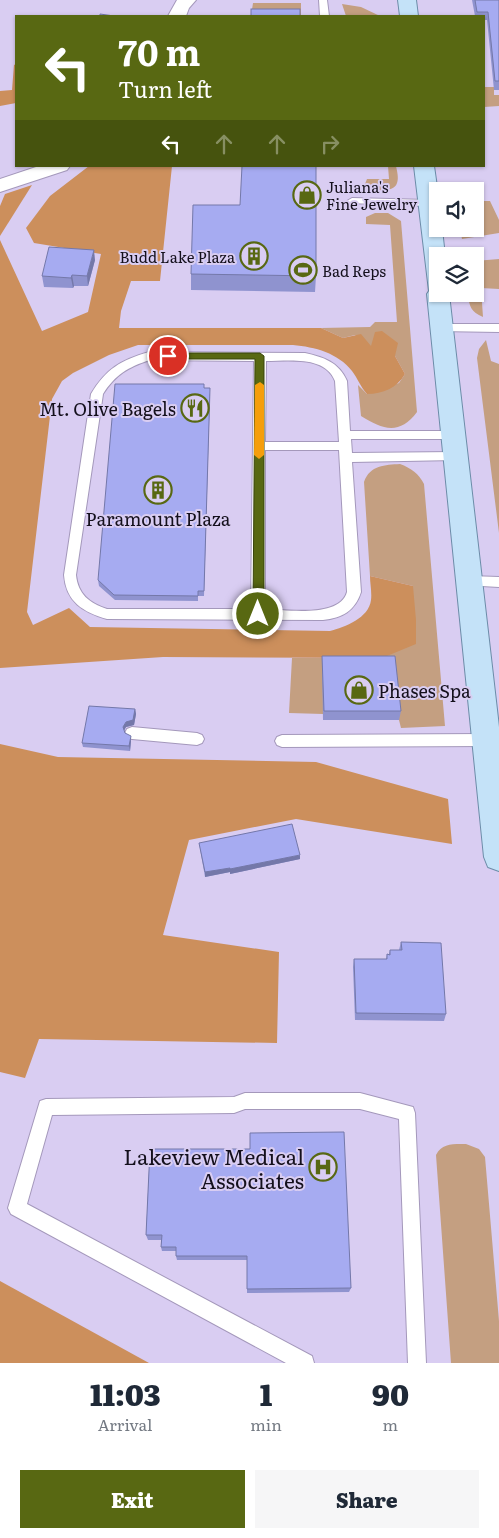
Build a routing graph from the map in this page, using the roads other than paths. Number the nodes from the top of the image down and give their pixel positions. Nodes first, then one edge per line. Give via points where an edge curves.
1 (187, 0) edge
2 (323, 0) edge
3 (407, 0) edge
4 (177, 15) edge
5 (325, 15) edge
6 (409, 15) edge
7 (57, 167) edge
8 (424, 167) edge
9 (0, 186) edge
10 (352, 201) dead end
11 (428, 203) junction
12 (433, 247) edge
13 (439, 302) edge
14 (442, 328) junction
15 (499, 328) edge
16 (260, 356) junction
17 (455, 445) junction
18 (260, 446) junction
19 (346, 446) junction
20 (469, 581) junction
21 (499, 582) edge
22 (258, 614) junction
23 (490, 732) edge
24 (132, 733) dead end
25 (197, 739) dead end
26 (282, 741) dead end
27 (499, 857) edge
28 (305, 1363) edge
29 (417, 1363) edge

1 - 4 street
2 - 5 lane
3 - 6 main road
7 - 9 street
8 - 11 main road
10 - 11 lane
11 - 12 main road
13 - 14 main road
14 - 15 lane
14 - 17 main road
16 - 18 lane
16 - 19 lane via 310,358 337,372 341,381
16 - 22 lane via 149,356 131,362 108,377 97,394 70,575 74,596 89,608 107,614
17 - 19 lane
17 - 19 lane
17 - 20 main road
18 - 19 lane
18 - 22 lane
19 - 22 lane via 354,592 350,604 330,614
20 - 21 lane
20 - 23 main road
23 - 26 lane
23 - 27 main road
24 - 25 lane
28 - 29 lane via 17,1208 46,1107 234,1105 245,1100 360,1101 407,1113

